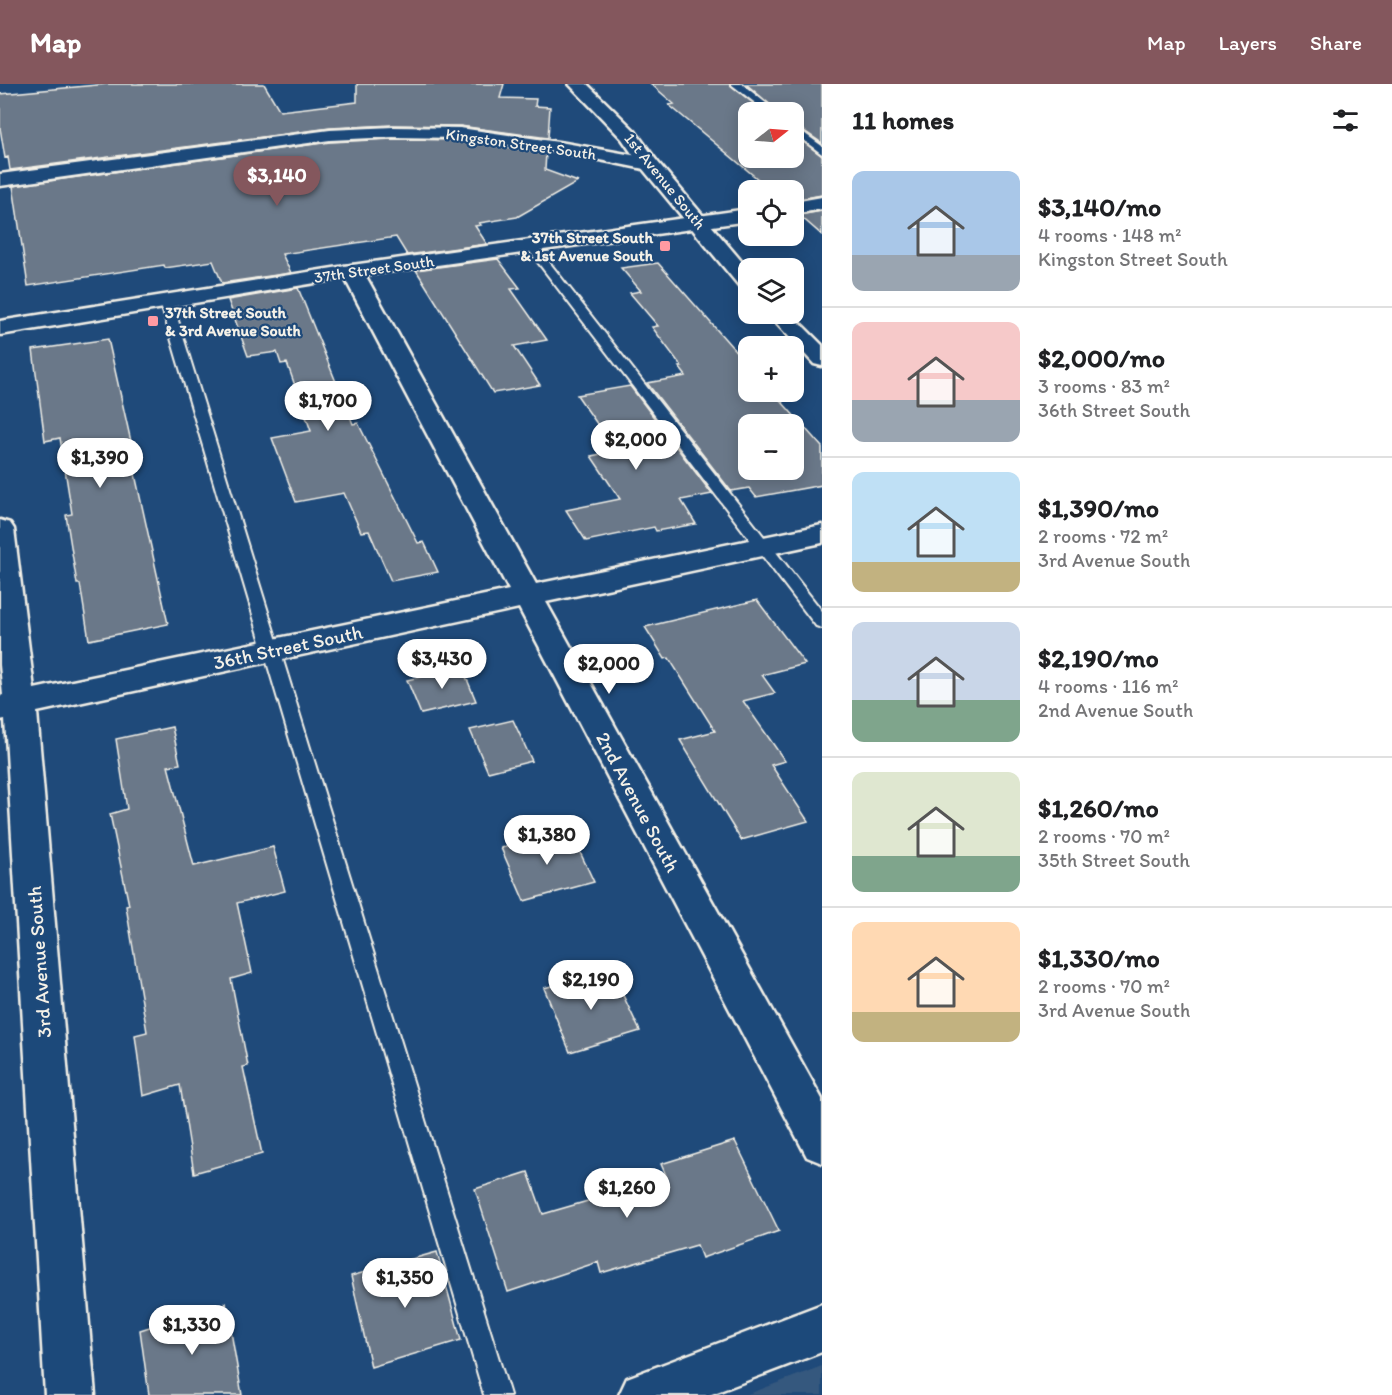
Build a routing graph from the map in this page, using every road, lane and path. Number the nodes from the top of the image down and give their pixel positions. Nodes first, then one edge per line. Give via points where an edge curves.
1 (577, 84) edge
2 (736, 84) edge
3 (759, 102) edge
4 (804, 137) edge
5 (822, 151) edge
6 (649, 164) junction
7 (0, 180) edge
8 (822, 203) edge
9 (804, 206) edge
10 (738, 216) edge
11 (698, 222) junction
12 (531, 246) junction
13 (738, 270) edge
14 (352, 271) junction
15 (166, 302) junction
16 (789, 324) edge
17 (0, 328) edge
18 (822, 359) edge
19 (0, 529) edge
20 (822, 534) edge
21 (764, 546) junction
22 (527, 597) junction
23 (822, 622) edge
24 (272, 651) junction
25 (10, 706) edge
26 (822, 1143) edge
27 (822, 1328) edge
28 (70, 1395) edge
29 (497, 1395) edge
30 (645, 1395) edge

1 - 6 street, 1st Avenue South via 629,135
2 - 3 lane
4 - 5 lane
6 - 7 street, Kingston Street South via 460,133 393,132 330,135
6 - 11 street, 1st Avenue South
8 - 9 street
10 - 11 street, 37th Street South
11 - 12 street, 37th Street South
11 - 13 street, 1st Avenue South
12 - 14 street, 37th Street South
12 - 21 lane
14 - 15 street, 37th Street South
14 - 22 street, 2nd Avenue South
15 - 17 street, 37th Street South
15 - 24 lane
16 - 18 street
19 - 25 street, 3rd Avenue South
20 - 21 street, 36th Street South
21 - 22 street, 36th Street South
21 - 23 lane
22 - 24 street, 36th Street South
22 - 26 street, 2nd Avenue South
24 - 25 street, 36th Street South
24 - 29 lane
25 - 28 street, 3rd Avenue South
27 - 30 street

